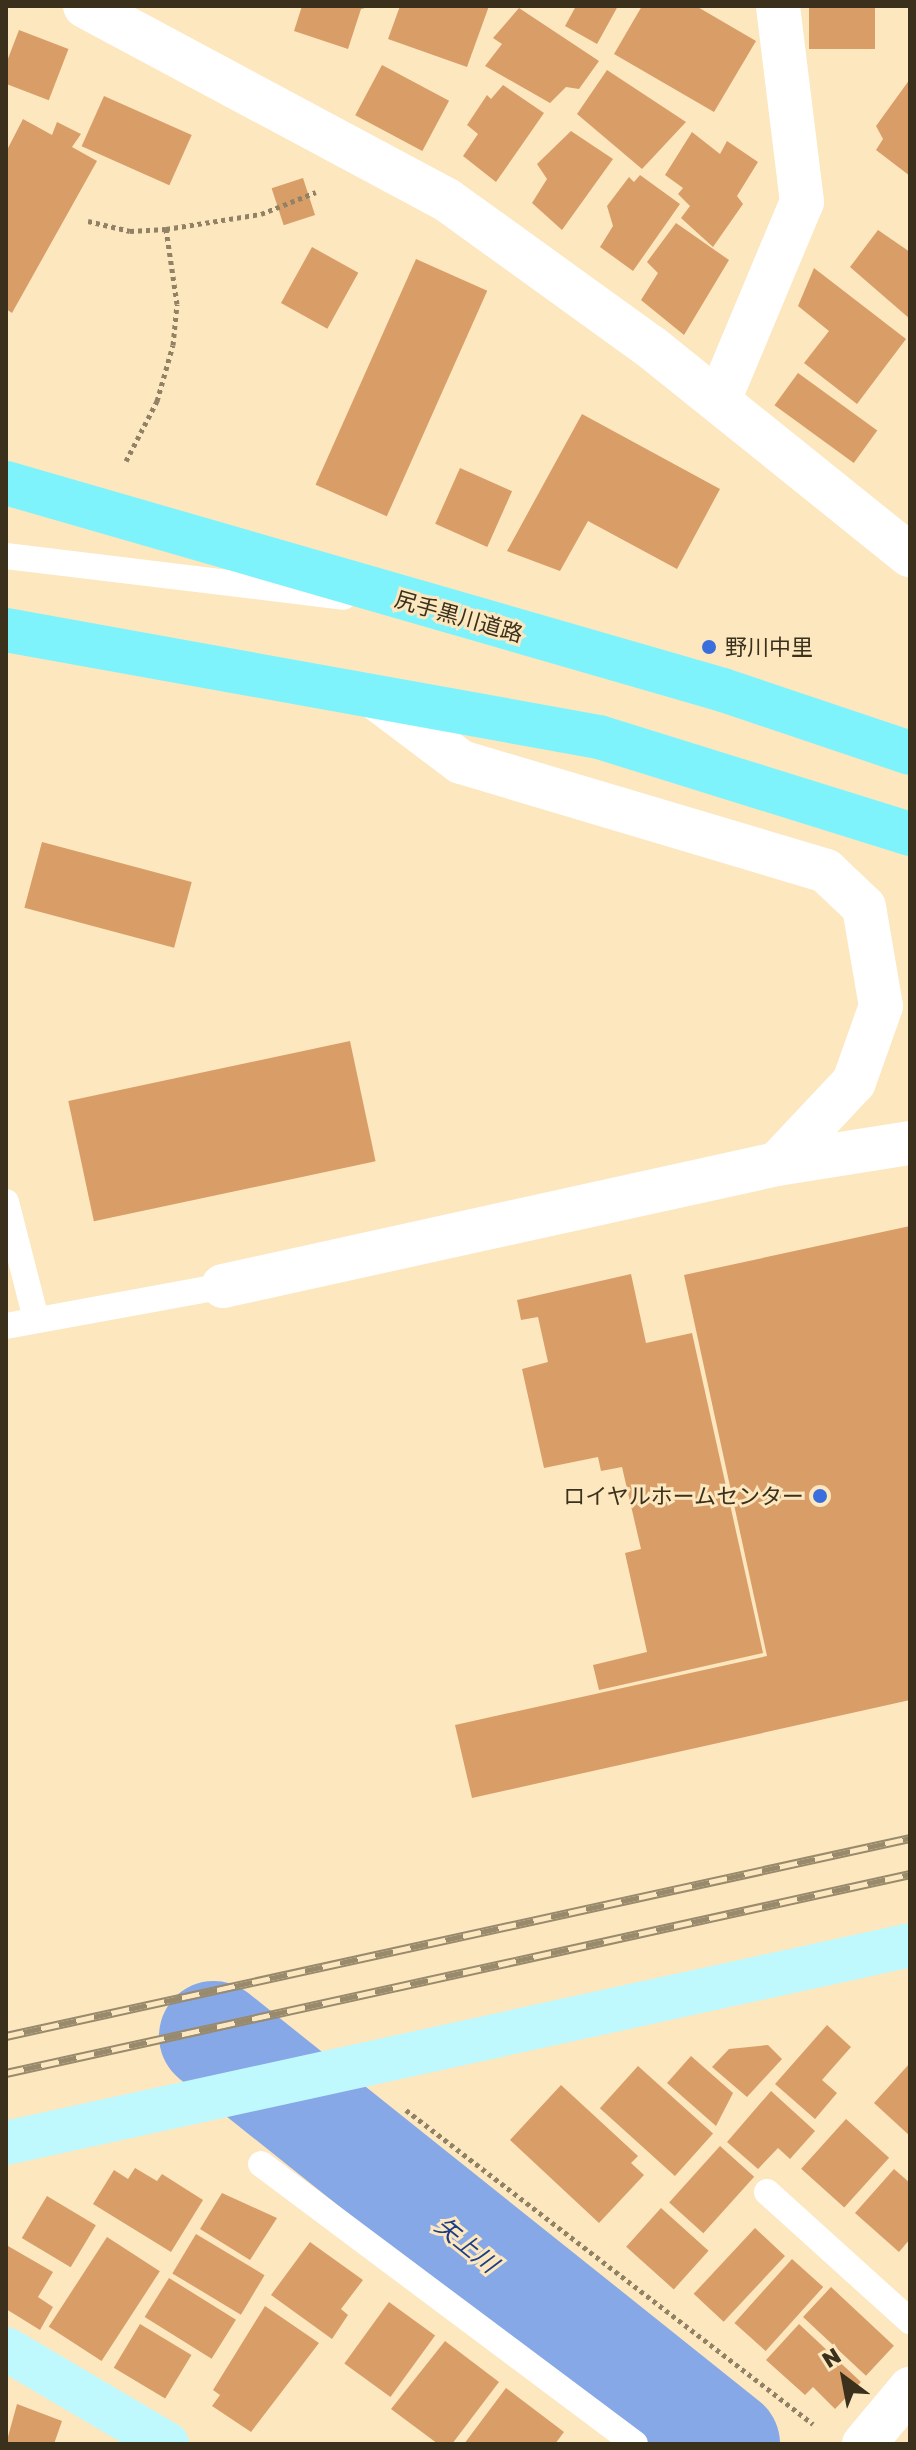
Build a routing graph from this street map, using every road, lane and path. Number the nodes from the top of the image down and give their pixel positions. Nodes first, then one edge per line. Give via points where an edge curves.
1 (85, 6) edge
2 (778, 6) edge
3 (136, 18) edge
4 (359, 153) junction
5 (88, 221) dead end
6 (166, 229) junction
7 (719, 400) junction
8 (118, 476) dead end
9 (6, 483) edge
10 (910, 555) edge
11 (6, 556) edge
12 (416, 604) junction
13 (6, 630) edge
14 (377, 699) junction
15 (910, 753) edge
16 (910, 834) edge
17 (910, 1143) edge
18 (777, 1164) junction
19 (6, 1202) edge
20 (223, 1286) joint
21 (36, 1319) junction
22 (6, 1326) edge
23 (910, 1945) edge
24 (339, 2070) junction
25 (6, 2143) edge
26 (261, 2164) dead end
27 (767, 2192) dead end
28 (910, 2321) edge
29 (6, 2349) edge
30 (910, 2389) edge
31 (819, 2428) dead end
32 (167, 2444) edge
33 (635, 2444) edge
34 (864, 2444) edge

1 - 3 street
2 - 7 street via 802,202
3 - 4 street
4 - 6 path via 323,190 286,204
4 - 7 street via 447,200
5 - 6 path via 130,231
6 - 8 path via 177,304 173,345 157,401
7 - 10 street
9 - 12 main road, 尻手黒川道路
11 - 12 lane
12 - 15 main road, 尻手黒川道路 via 723,690
13 - 14 main road
14 - 16 main road via 599,737
14 - 18 street via 461,762 826,871 864,907 881,1006 854,1082
17 - 18 street
18 - 20 street
19 - 21 lane
20 - 21 lane
21 - 22 lane
23 - 24 street
24 - 25 street
24 - 31 path
26 - 33 lane
27 - 28 lane
29 - 32 street
30 - 34 street

